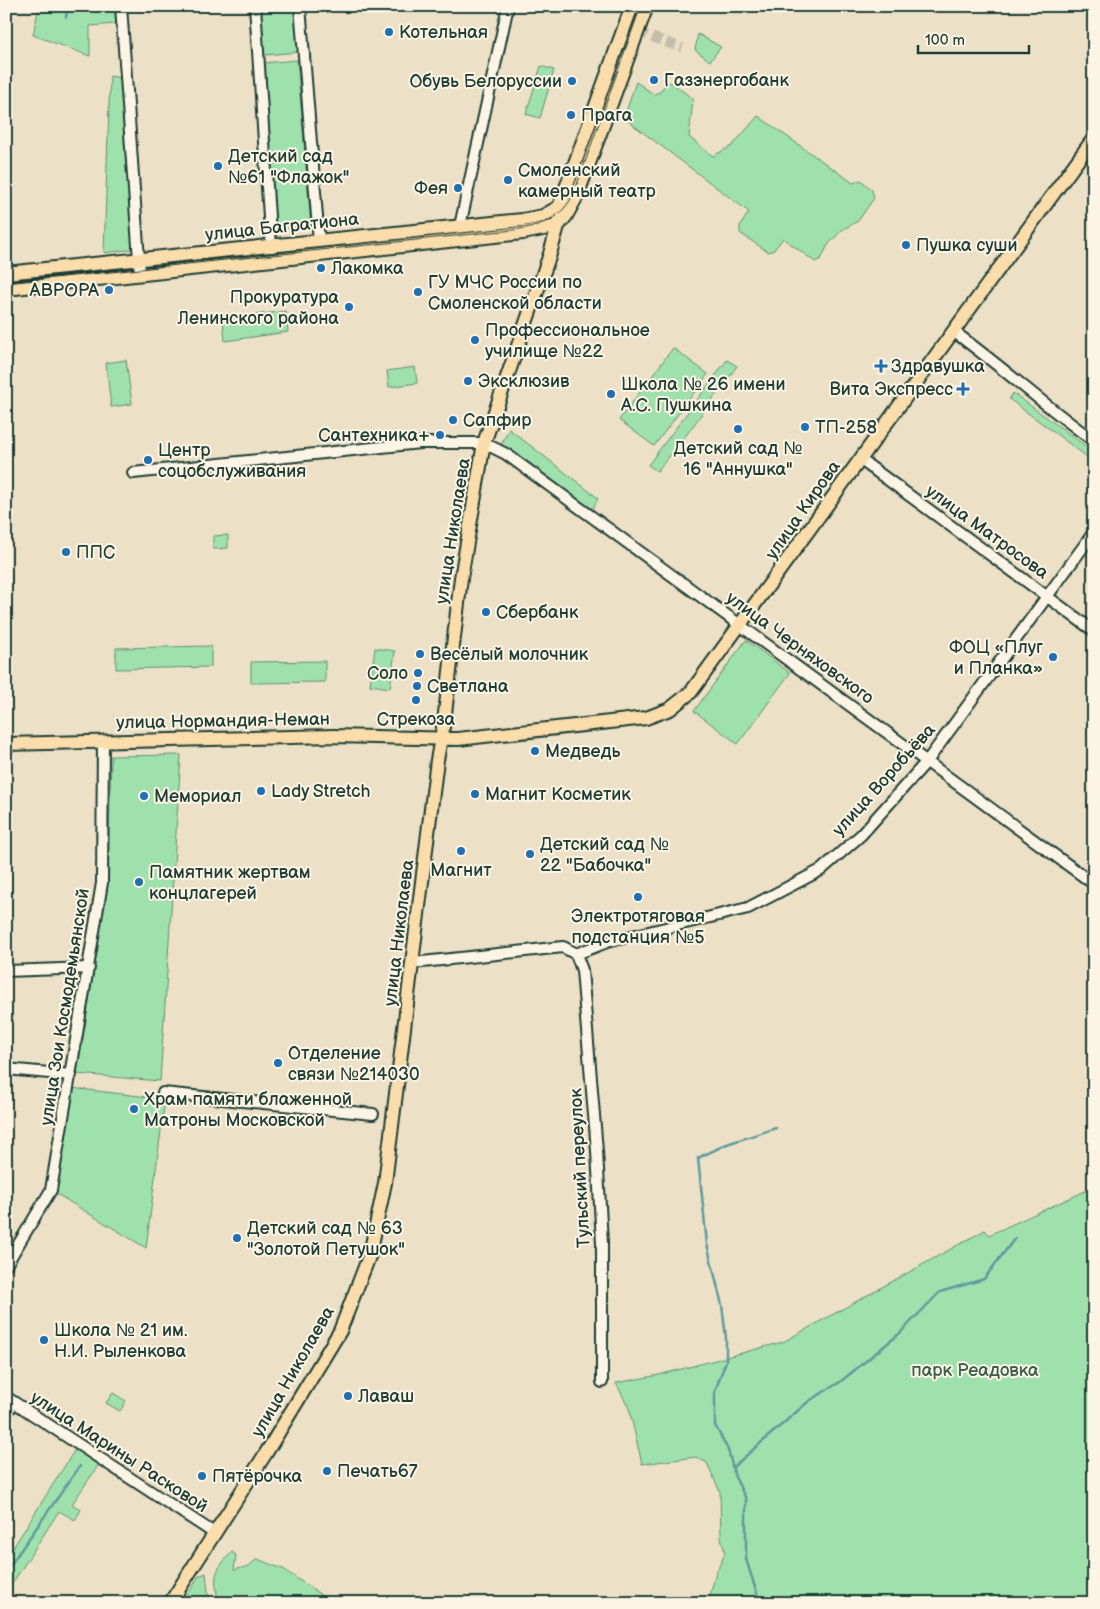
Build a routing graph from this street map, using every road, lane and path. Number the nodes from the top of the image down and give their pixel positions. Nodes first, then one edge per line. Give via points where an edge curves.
1 (121, 6) edge
2 (255, 6) edge
3 (300, 6) edge
4 (508, 6) edge
5 (647, 6) edge
6 (630, 11) edge
7 (638, 32) junction
8 (1094, 138) edge
9 (559, 207) junction
10 (543, 216) junction
11 (460, 226) junction
12 (553, 228) junction
13 (523, 233) junction
14 (319, 241) junction
15 (271, 246) junction
16 (549, 257) junction
17 (139, 259) junction
18 (6, 273) edge
19 (140, 274) junction
20 (6, 288) edge
21 (952, 332) junction
22 (1094, 441) edge
23 (484, 443) junction
24 (860, 460) junction
25 (133, 473) dead end
26 (1094, 532) edge
27 (1047, 597) junction
28 (742, 626) junction
29 (1094, 631) edge
30 (441, 739) junction
31 (102, 741) junction
32 (6, 744) edge
33 (928, 760) junction
34 (1094, 884) edge
35 (576, 954) junction
36 (414, 963) junction
37 (89, 968) junction
38 (6, 971) edge
39 (6, 1068) edge
40 (70, 1075) junction
41 (164, 1090) dead end
42 (373, 1111) dead end
43 (6, 1265) edge
44 (602, 1382) dead end
45 (10, 1400) edge
46 (6, 1414) edge
47 (214, 1534) junction
48 (170, 1603) edge

1 - 17 street
2 - 15 street
3 - 14 street
4 - 11 street
5 - 7 main road, улица Николаева
6 - 7 street
6 - 9 main road, улица Николаева
7 - 12 main road, улица Николаева via 577,196 566,216
8 - 21 main road, улица Кирова
9 - 10 main road, улица Багратиона
9 - 12 main road, улица Николаева
10 - 11 main road, улица Багратиона
10 - 12 main road
11 - 14 main road, улица Багратиона
12 - 13 main road, улица Багратиона
12 - 16 main road, улица Николаева
13 - 16 main road via 540,238
13 - 19 main road, улица Багратиона
14 - 15 main road, улица Багратиона
15 - 17 main road, улица Багратиона
16 - 23 main road, улица Николаева
17 - 18 main road, улица Багратиона
17 - 19 street
19 - 20 main road, улица Багратиона
21 - 22 street
21 - 24 main road, улица Кирова
23 - 25 street via 420,443
23 - 28 street, улица Черняховского via 506,454
23 - 30 main road, улица Николаева
24 - 27 street, улица Матросова
24 - 28 main road, улица Кирова
26 - 27 street, улица Воробьёва
27 - 29 street, улица Матросова
27 - 33 street, улица Воробьёва
28 - 30 main road, улица Кирова via 691,692 670,709 646,718
28 - 33 street, улица Черняховского
30 - 31 main road, улица Нормандия-Неман via 334,736
30 - 36 main road, улица Николаева
31 - 32 main road, улица Нормандия-Неман
31 - 37 street, улица Зои Космодемьянской via 102,883
33 - 34 street, улица Черняховского
33 - 35 street, улица Воробьёва via 861,835 821,870 748,908 607,942
35 - 36 street via 563,947
35 - 44 street, Тульский переулок via 582,970 597,1151 602,1243
36 - 47 main road, улица Николаева via 382,1203 370,1254 340,1331
37 - 38 street
37 - 40 street, улица Зои Космодемьянской
39 - 40 street
40 - 43 street, улица Зои Космодемьянской via 51,1190
41 - 42 street
45 - 46 street
45 - 47 street, улица Марины Расковой
47 - 48 main road, улица Николаева

